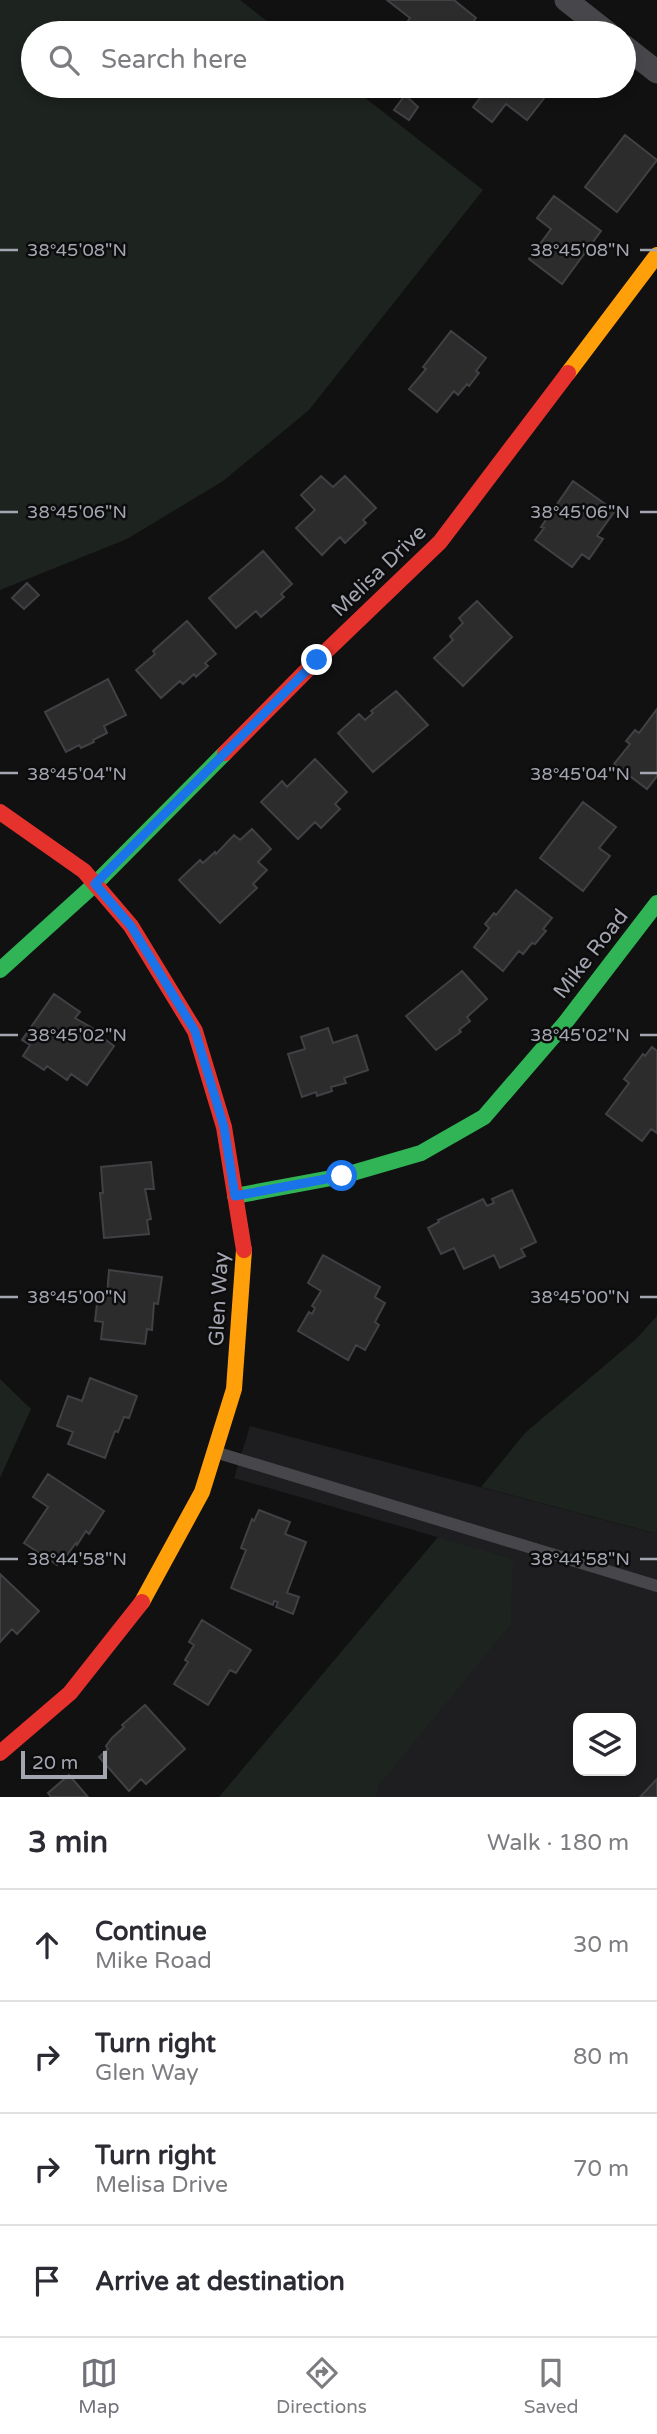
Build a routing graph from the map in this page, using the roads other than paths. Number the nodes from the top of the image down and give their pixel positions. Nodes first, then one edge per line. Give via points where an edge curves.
1 (566, 0) edge
2 (593, 21) edge
3 (636, 55) edge
4 (657, 72) edge
5 (657, 255) edge
6 (0, 811) edge
7 (95, 884) junction
8 (657, 903) edge
9 (0, 970) edge
10 (235, 1196) junction
11 (215, 1452) junction
12 (657, 1586) edge
13 (0, 1753) edge

1 - 2 street
3 - 4 street
5 - 7 street, Melisa Drive via 440,542
6 - 7 street, Glen Way via 84,871
7 - 9 street, Melisa Drive
7 - 10 street, Glen Way via 131,926 195,1031 224,1127
8 - 10 street, Mike Road via 565,1023 484,1117 421,1153 342,1176
10 - 11 street, Glen Way via 244,1249 234,1389
11 - 12 lane
11 - 13 street, Glen Way via 202,1492 137,1610 70,1693

